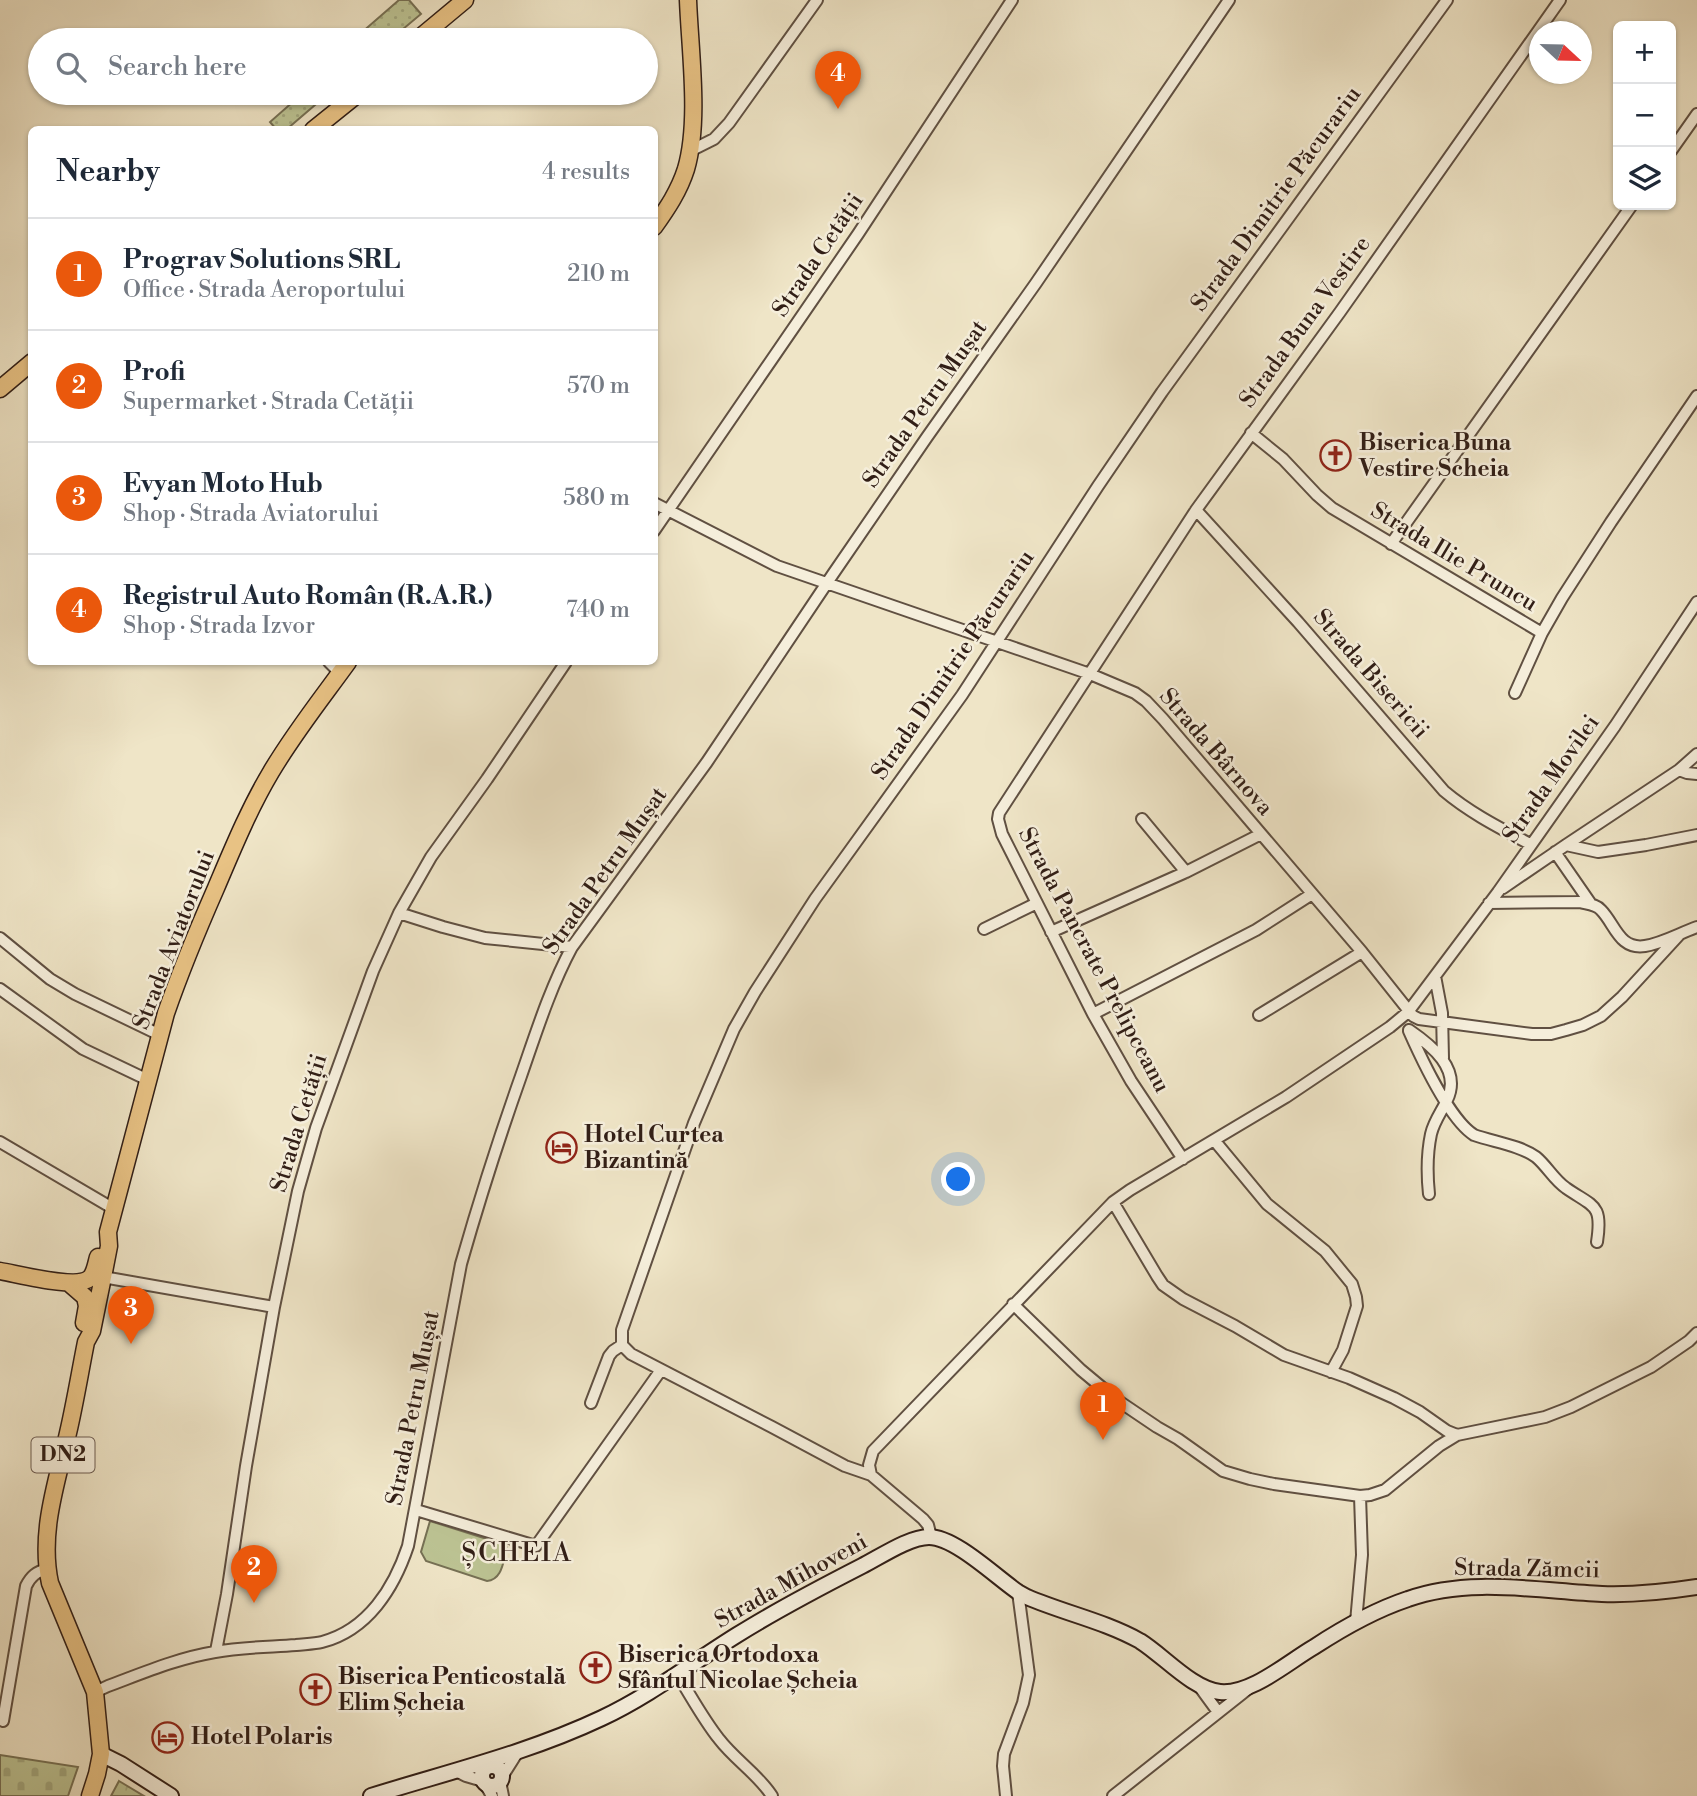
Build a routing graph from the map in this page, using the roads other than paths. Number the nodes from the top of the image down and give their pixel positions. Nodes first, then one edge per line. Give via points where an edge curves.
1 (466, 0) edge
2 (688, 0) edge
3 (817, 0) edge
4 (1012, 0) edge
5 (1230, 0) edge
6 (1447, 0) edge
7 (1560, 0) edge
8 (432, 28) edge
9 (331, 105) edge
10 (344, 105) edge
11 (1697, 114) edge
12 (308, 126) edge
13 (318, 126) edge
14 (1674, 147) edge
15 (690, 150) junction
16 (1628, 210) edge
17 (658, 221) edge
18 (28, 365) edge
19 (0, 389) edge
20 (1697, 396) edge
21 (1251, 433) junction
22 (658, 505) edge
23 (1196, 510) junction
24 (668, 511) junction
25 (658, 525) edge
26 (1391, 544) junction
27 (826, 583) junction
28 (1697, 602) edge
29 (1542, 633) junction
30 (997, 642) junction
31 (339, 665) edge
32 (564, 665) edge
33 (1090, 674) junction
34 (1515, 693) dead end
35 (1697, 754) edge
36 (1679, 770) junction
37 (1697, 774) edge
38 (1142, 819) dead end
39 (1261, 834) junction
40 (1697, 835) edge
41 (1530, 844) junction
42 (1566, 845) junction
43 (1555, 852) junction
44 (1186, 872) junction
45 (1498, 892) junction
46 (1312, 894) junction
47 (1037, 903) junction
48 (1489, 903) junction
49 (1591, 904) junction
50 (399, 913) junction
51 (1697, 928) edge
52 (984, 929) dead end
53 (1051, 932) junction
54 (1679, 935) junction
55 (0, 938) edge
56 (572, 947) junction
57 (1363, 952) junction
58 (1435, 976) junction
59 (0, 989) edge
60 (1093, 1014) junction
61 (1259, 1015) dead end
62 (1404, 1015) junction
63 (1443, 1021) junction
64 (1409, 1031) junction
65 (160, 1035) junction
66 (1443, 1058) junction
67 (148, 1080) junction
68 (1446, 1102) junction
69 (1214, 1140) junction
70 (0, 1142) edge
71 (1183, 1159) junction
72 (1429, 1194) dead end
73 (1113, 1202) junction
74 (114, 1209) junction
75 (108, 1232) junction
76 (1597, 1242) dead end
77 (0, 1271) edge
78 (103, 1277) junction
79 (70, 1284) junction
80 (1013, 1304) junction
81 (274, 1307) junction
82 (1697, 1333) edge
83 (86, 1342) junction
84 (622, 1345) junction
85 (661, 1370) junction
86 (1331, 1372) junction
87 (591, 1403) dead end
88 (1457, 1434) junction
89 (871, 1475) junction
90 (1360, 1496) junction
91 (416, 1510) junction
92 (931, 1537) junction
93 (47, 1569) junction
94 (1697, 1587) edge
95 (1017, 1592) junction
96 (1356, 1622) junction
97 (216, 1651) junction
98 (677, 1674) junction
99 (1198, 1684) junction
100 (1253, 1684) junction
101 (95, 1692) junction
102 (1218, 1712) junction
103 (3, 1721) dead end
104 (519, 1750) junction
105 (101, 1754) junction
106 (492, 1779) edge
107 (1119, 1794) edge
108 (90, 1796) edge
109 (171, 1796) edge
110 (371, 1796) edge
111 (772, 1796) edge
112 (1006, 1796) edge

1 - 8 main road
2 - 15 main road
3 - 15 street via 729,123 714,139
4 - 24 street, Strada Cetății
5 - 27 street, Strada Petru Mușat
6 - 30 street, Strada Dimitrie Păcurariu via 1162,392
7 - 21 street, Strada Buna Vestire
9 - 12 main road
10 - 13 main road
11 - 14 street
15 - 17 main road via 677,192
16 - 26 street
18 - 19 main road
20 - 29 street, Strada Ilie Pruncu
21 - 23 street, Strada Buna Vestire
21 - 26 street, Strada Ilie Pruncu via 1324,502
22 - 24 street, Strada Bârnova
23 - 33 street, Strada Buna Vestire
23 - 41 street, Strada Bisericii via 1444,791
24 - 25 street, Strada Cetății
24 - 27 street, Strada Bârnova via 765,561
26 - 29 street, Strada Ilie Pruncu
27 - 30 street, Strada Bârnova
27 - 56 street, Strada Petru Mușat via 707,762
28 - 41 street, Strada Movilei
29 - 34 street, Strada Ilie Pruncu
30 - 33 street, Strada Bârnova
30 - 84 street, Strada Dimitrie Păcurariu via 815,899 734,1030 675,1175 622,1330
31 - 65 main road, Strada Aviatorului via 248,814 178,979
32 - 50 street, Strada Cetății via 431,857
33 - 39 street, Strada Bârnova via 1146,701
33 - 47 street, Strada Pancrate Prelipceanu via 999,813 1002,834
35 - 36 street
36 - 37 street
36 - 42 street
38 - 44 street
39 - 44 street
39 - 46 street, Strada Bârnova
40 - 42 street via 1598,852
41 - 45 street, Strada Movilei
42 - 43 street
43 - 45 street
43 - 49 street
44 - 53 street
45 - 48 street, Strada Movilei
46 - 57 street, Strada Bârnova
46 - 60 street via 1256,930
47 - 52 street
47 - 53 street, Strada Pancrate Prelipceanu
48 - 49 street
48 - 58 street, Strada Movilei
49 - 54 street via 1601,910 1622,940 1633,945
50 - 56 street via 485,938
50 - 81 street, Strada Cetății via 316,1128
51 - 54 street
53 - 60 street, Strada Pancrate Prelipceanu
54 - 63 street via 1622,997 1583,1025 1532,1034
55 - 65 street via 50,979
56 - 91 street, Strada Petru Mușat via 536,1031 470,1232
57 - 61 street
57 - 62 street, Strada Bârnova
58 - 62 street, Strada Movilei
58 - 63 street
59 - 67 street via 83,1049
60 - 71 street, Strada Pancrate Prelipceanu
62 - 63 street
62 - 64 street, Strada Bârnova
62 - 69 street, Strada Movilei via 1286,1097
63 - 66 street
64 - 66 street
64 - 68 street
65 - 67 main road, Strada Aviatorului
66 - 68 street via 1451,1083
67 - 74 main road, Strada Aviatorului
68 - 72 street via 1431,1134
68 - 76 street via 1467,1131 1529,1153 1565,1188 1590,1202 1599,1217
69 - 71 street, Strada Movilei
69 - 86 street via 1267,1204 1325,1251 1352,1284 1357,1306
70 - 74 street
71 - 73 street, Strada Movilei
73 - 80 street, Strada Movilei
73 - 86 street via 1163,1285 1284,1355
74 - 75 main road, Strada Aviatorului
75 - 78 main road, Strada Aviatorului
75 - 79 main road via 92,1275
77 - 79 main road
78 - 81 street
78 - 83 main road, Strada Aviatorului
79 - 83 main road, DN2 via 85,1297 82,1333
80 - 89 street, Strada Movilei via 873,1451
80 - 90 street via 1117,1400 1223,1471 1274,1484
81 - 97 street, Strada Cetății
82 - 88 street via 1651,1367 1571,1407 1545,1417
83 - 93 main road, DN2 via 49,1520
84 - 85 street
84 - 87 street, Strada Dimitrie Păcurariu via 609,1356
85 - 89 street via 845,1466
85 - 91 street via 536,1546
86 - 88 street via 1394,1398
88 - 90 street via 1385,1490
89 - 92 street via 923,1519
90 - 96 street via 1362,1555
91 - 97 street, Strada Petru Mușat via 396,1576 363,1620 321,1643
92 - 95 main road, Strada Zămcii via 958,1548
92 - 98 main road, Strada Mihoveni via 917,1539 806,1595
93 - 101 main road, DN2
93 - 103 street via 38,1571 26,1586
94 - 96 main road, Strada Zămcii via 1634,1594 1479,1587 1448,1590 1405,1599
95 - 99 main road, Strada Zămcii via 1119,1630
95 - 112 street via 1029,1675 1004,1754
96 - 100 main road, Strada Zămcii
97 - 101 street, Strada Petru Mușat
98 - 104 main road, Strada Mihoveni via 602,1718
98 - 111 street via 719,1739
99 - 100 main road, Strada Zămcii via 1227,1692
99 - 102 street
100 - 102 street, Strada Zămcii
101 - 105 main road, DN2
102 - 107 street, Strada Zămcii
104 - 106 main road, Strada Mihoveni
104 - 106 street
105 - 108 main road, DN2
105 - 109 main road
106 - 110 main road, Strada Mihoveni via 456,1771

